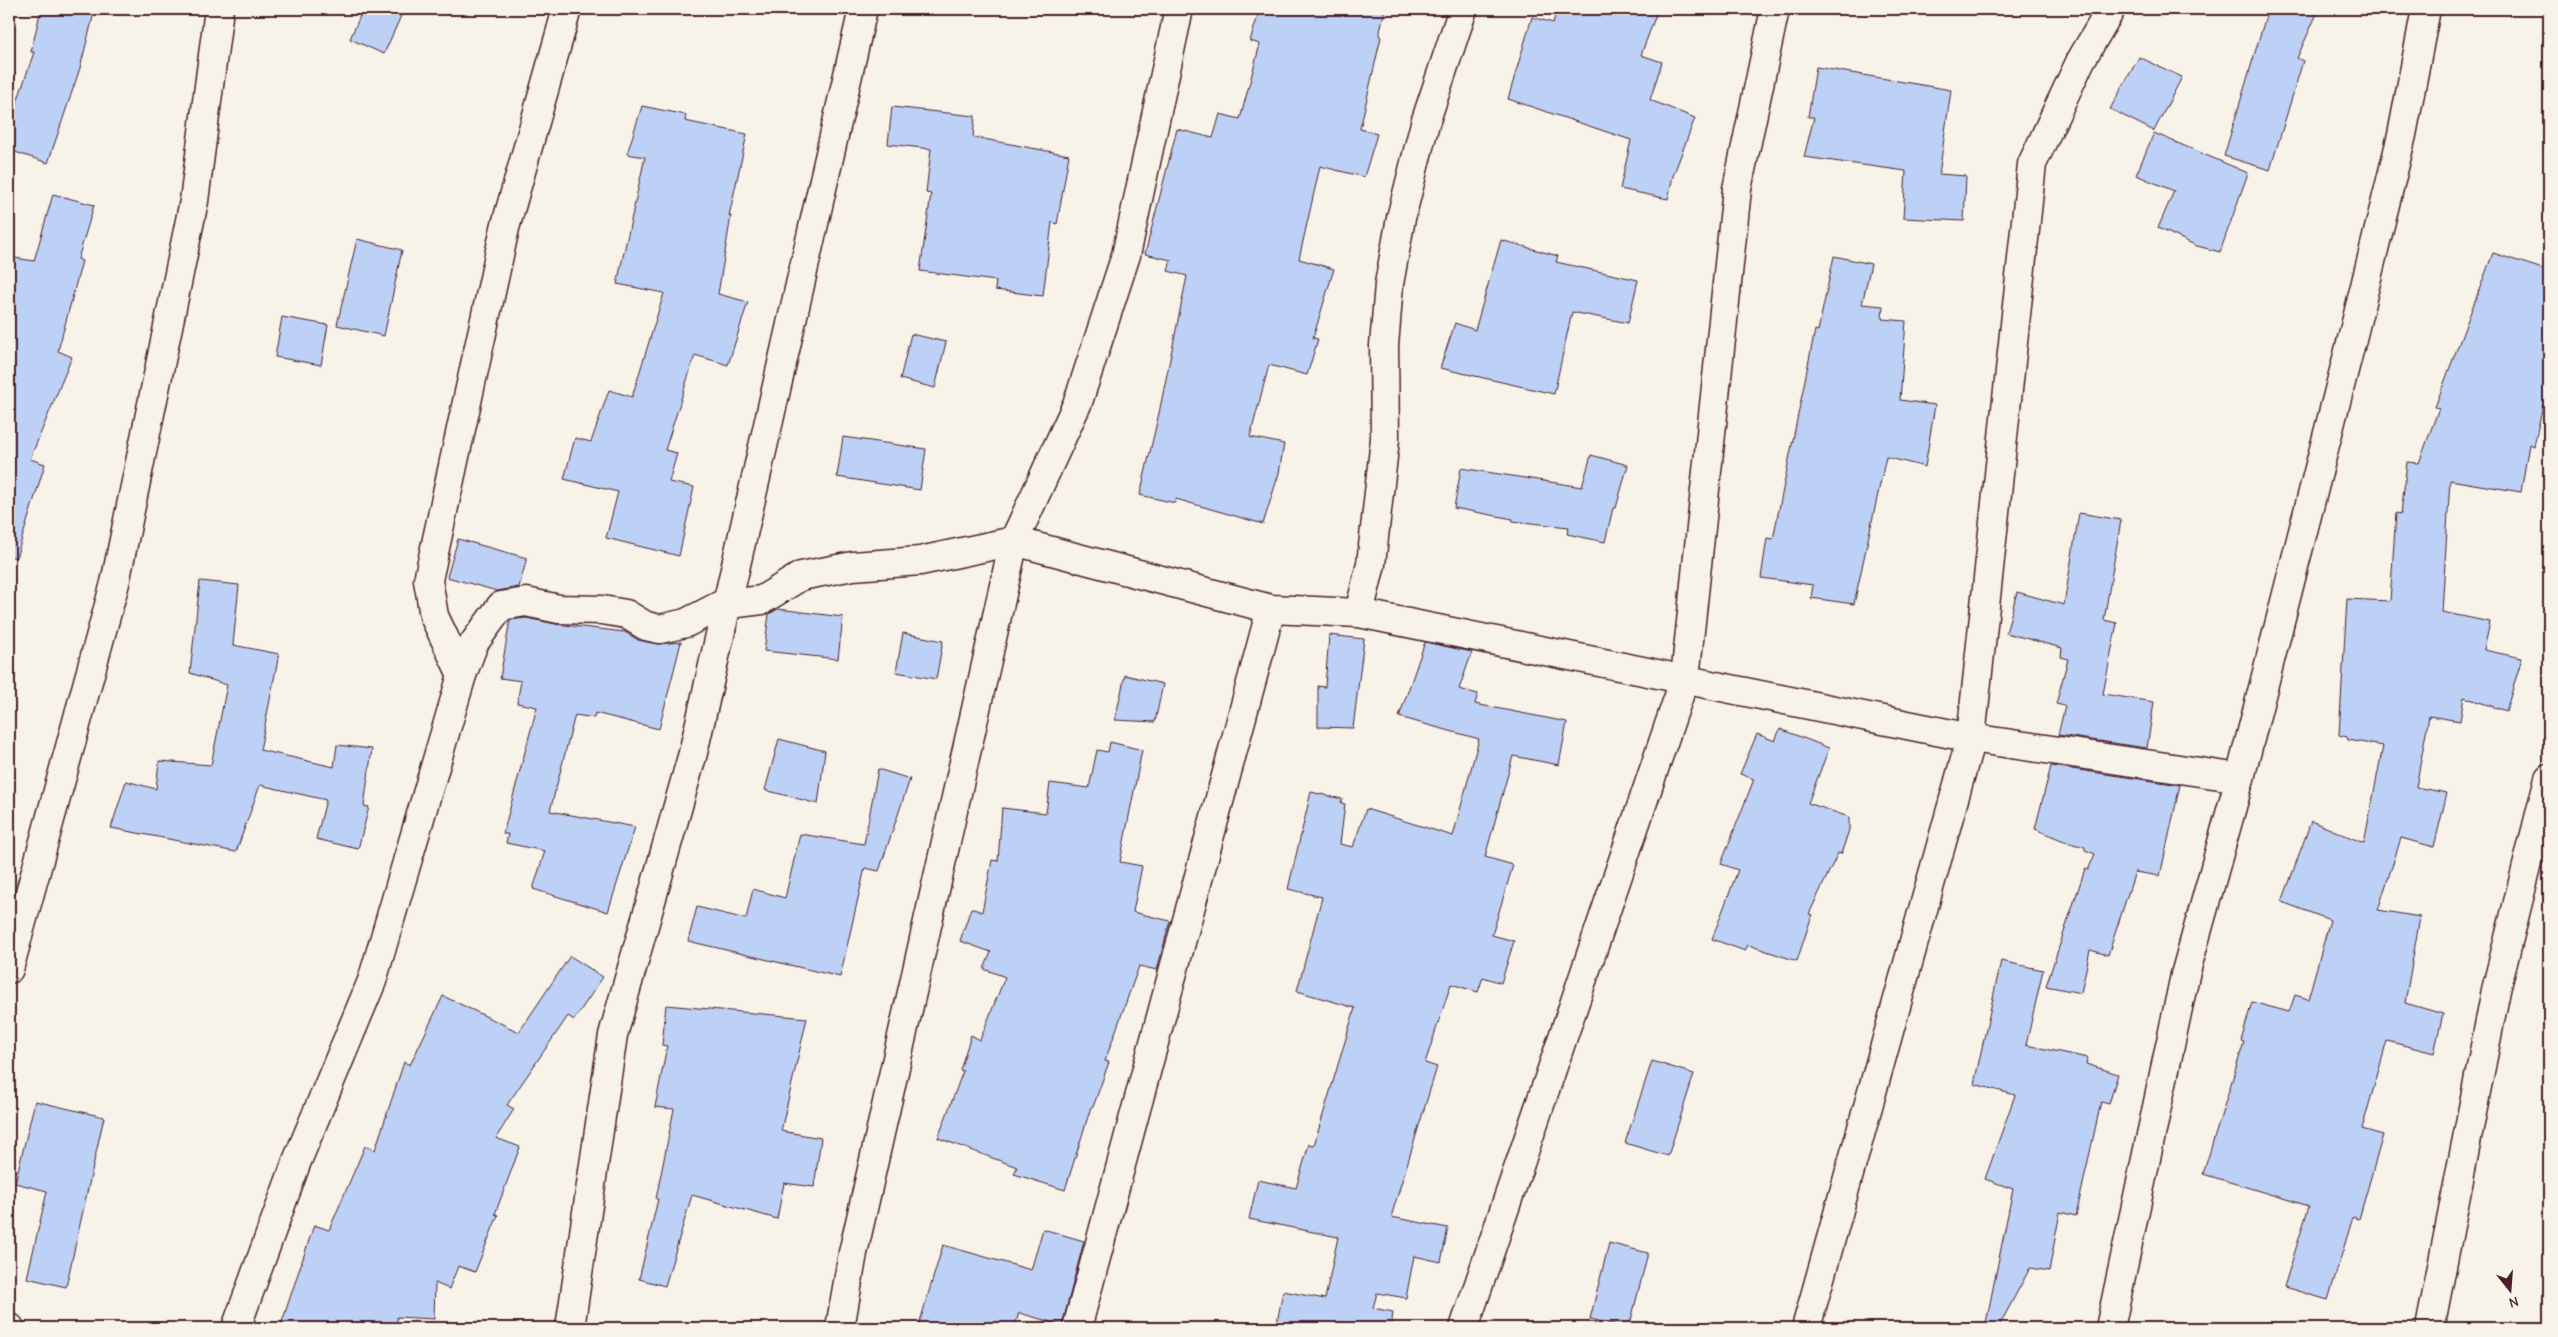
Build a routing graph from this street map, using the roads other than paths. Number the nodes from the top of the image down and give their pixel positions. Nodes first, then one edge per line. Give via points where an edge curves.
1 (219, 9) edge
2 (567, 9) edge
3 (863, 9) edge
4 (1179, 9) edge
5 (1463, 9) edge
6 (1775, 9) edge
7 (2111, 9) edge
8 (2426, 9) edge
9 (1014, 541) junction
10 (728, 604) junction
11 (1271, 609) junction
12 (1359, 613) junction
13 (462, 675) junction
14 (1685, 678) junction
15 (1971, 738) junction
16 (2240, 778) junction
17 (2549, 778) edge
18 (9, 969) edge
19 (236, 1328) edge
20 (570, 1328) edge
21 (840, 1328) edge
22 (1077, 1328) edge
23 (1464, 1328) edge
24 (1806, 1328) edge
25 (2110, 1328) edge
26 (2430, 1328) edge

1 - 18 street via 194,201 115,583
2 - 13 street via 505,228 428,580 434,616
3 - 10 street
4 - 9 street via 1126,255 1078,402
5 - 12 street via 1425,122 1401,218 1389,284 1384,346 1385,439 1371,564
6 - 14 street via 1737,189
7 - 15 street via 2081,60 2032,164
8 - 16 street via 2402,134
9 - 10 street via 920,561 853,566 801,576 762,600
9 - 11 street
9 - 21 street via 853,1253
10 - 13 street via 686,624 660,629 646,626 626,614 602,610 559,609 526,602 501,606 474,643
10 - 20 street via 693,753 613,1035
11 - 12 street
11 - 22 street
12 - 14 street
13 - 19 street via 372,981 297,1161
14 - 15 street
14 - 23 street
15 - 16 street
15 - 24 street
16 - 25 street via 2185,975
17 - 26 street via 2496,990

